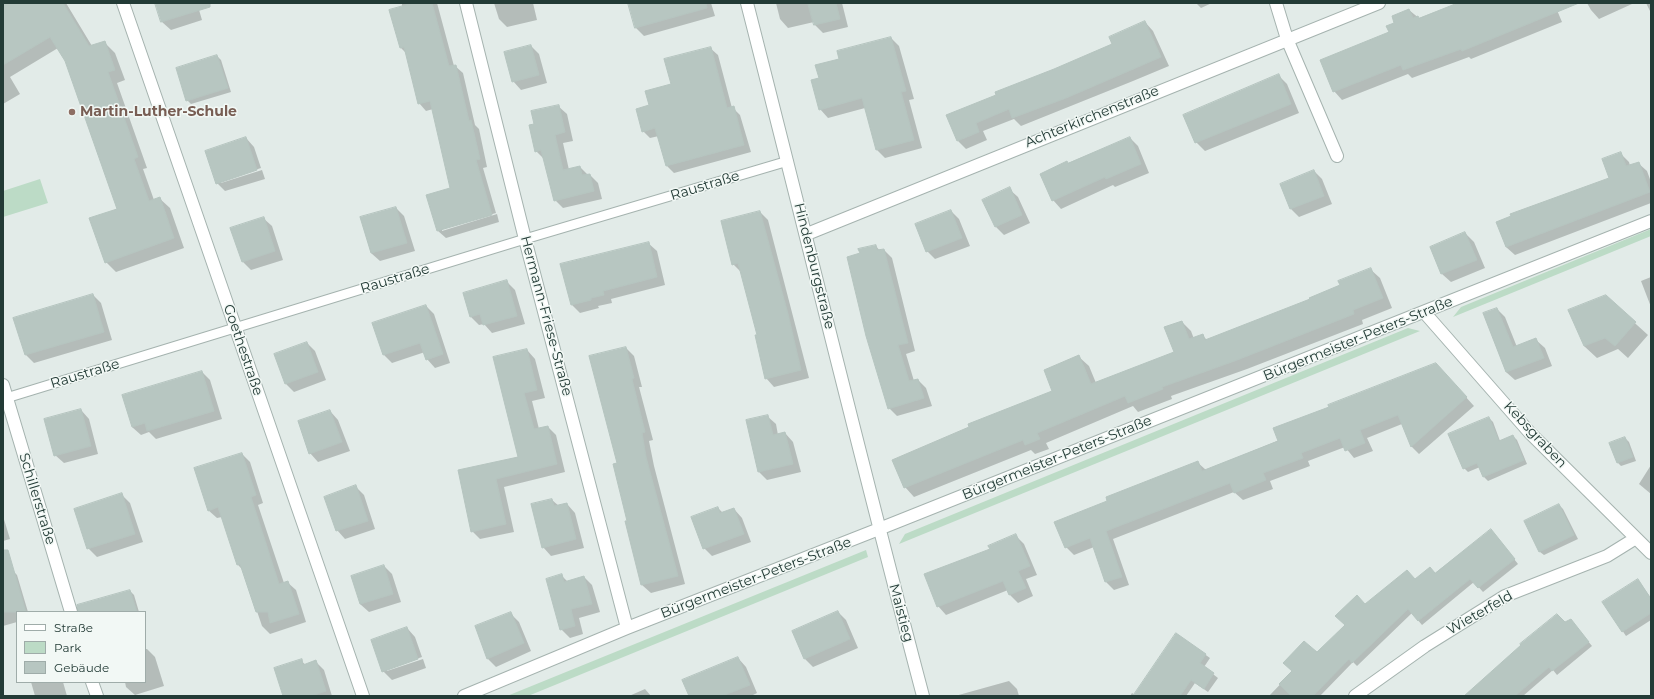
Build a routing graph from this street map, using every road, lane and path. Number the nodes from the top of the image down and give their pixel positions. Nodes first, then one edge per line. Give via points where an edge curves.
1 (123, 3) edge
2 (466, 3) edge
3 (747, 3) edge
4 (1276, 3) edge
5 (1379, 3) edge
6 (1286, 39) junction
7 (1337, 156) dead end
8 (788, 161) junction
9 (1651, 221) edge
10 (807, 234) junction
11 (526, 239) junction
12 (1424, 312) junction
13 (235, 328) junction
14 (3, 385) edge
15 (5, 399) edge
16 (879, 529) junction
17 (1636, 538) junction
18 (1651, 553) edge
19 (71, 611) edge
20 (627, 628) junction
21 (92, 683) edge
22 (97, 696) edge
23 (363, 696) edge
24 (464, 696) edge
25 (923, 696) edge
26 (1355, 696) edge

1 - 13 street, Goethestraße
2 - 11 street, Hermann-Friese-Straße
3 - 8 street, Hindenburgstraße
4 - 6 street
5 - 6 street, Achterkirchenstraße
6 - 7 street
6 - 10 street, Achterkirchenstraße
8 - 10 street, Hindenburgstraße
8 - 11 lane, Raustraße
9 - 12 street, Bürgermeister-Peters-Straße
10 - 16 street, Hindenburgstraße
11 - 13 lane, Raustraße
11 - 20 street, Hermann-Friese-Straße
12 - 16 street, Bürgermeister-Peters-Straße
12 - 17 street, Kebsgraben via 1530,433
13 - 15 lane, Raustraße
13 - 23 street, Goethestraße
14 - 15 street, Schillerstraße
15 - 19 street, Schillerstraße
16 - 20 street, Bürgermeister-Peters-Straße
16 - 25 street, Maistieg
17 - 18 street, Kebsgraben
17 - 26 street, Wieterfeld via 1607,556 1505,596 1425,646
20 - 24 street, Bürgermeister-Peters-Straße
21 - 22 street

